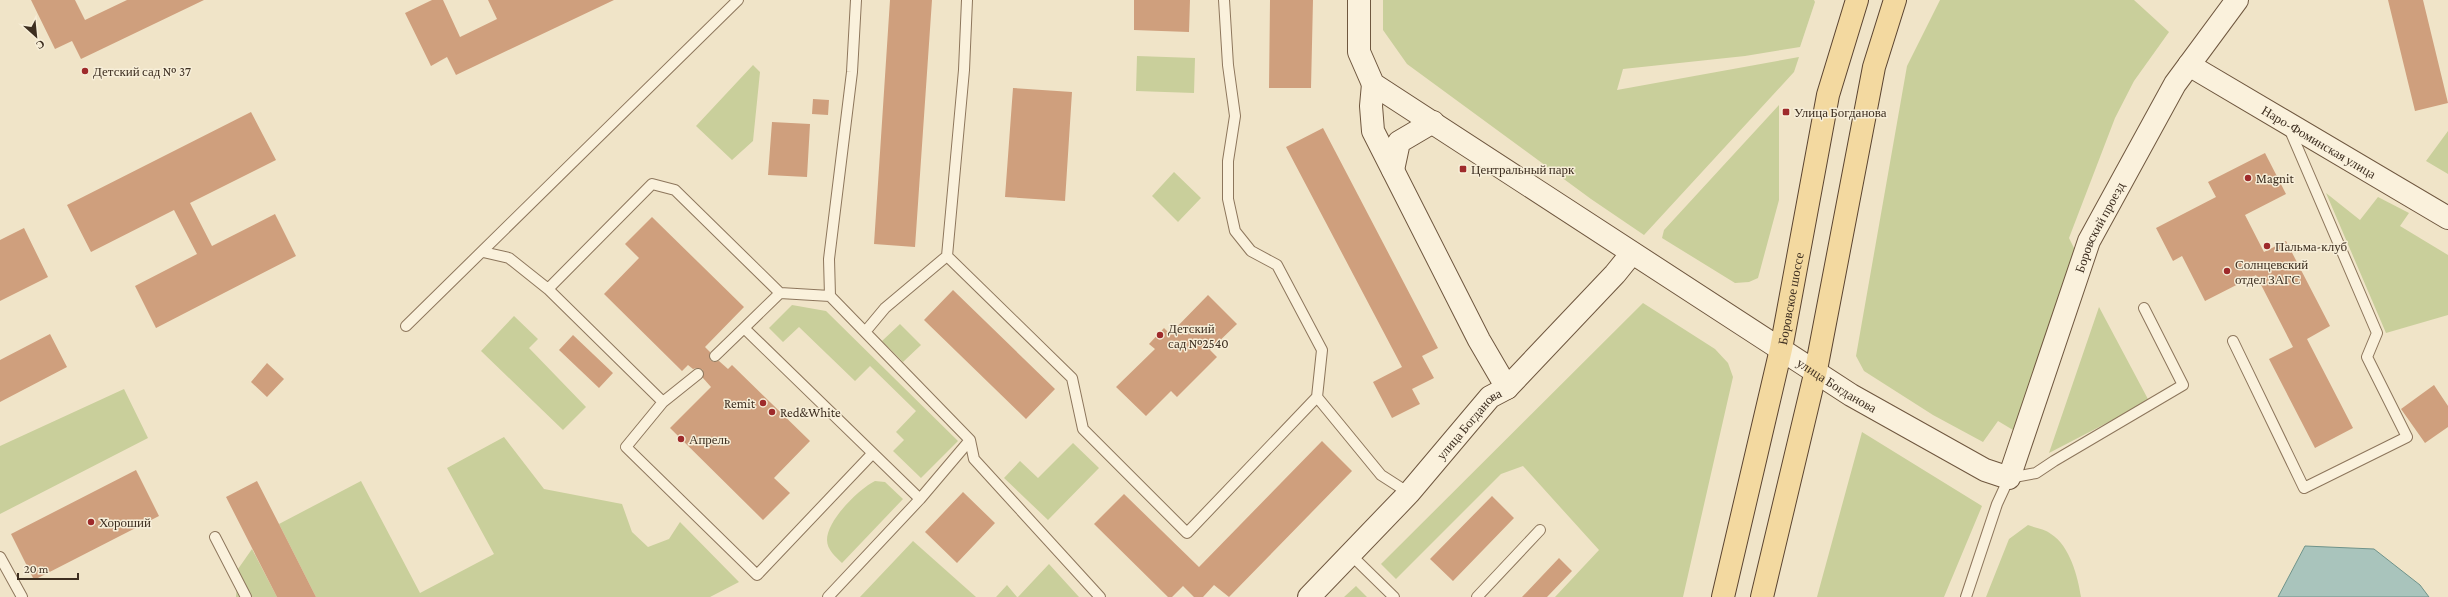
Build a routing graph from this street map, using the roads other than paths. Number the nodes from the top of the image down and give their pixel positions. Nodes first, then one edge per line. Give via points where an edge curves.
1 (738, 0) edge
2 (856, 0) edge
3 (967, 0) edge
4 (1224, 0) edge
5 (1359, 0) edge
6 (1857, 0) edge
7 (1895, 0) edge
8 (2237, 0) edge
9 (2189, 65) junction
10 (1373, 84) junction
11 (2286, 121) junction
12 (1433, 122) junction
13 (1392, 170) junction
14 (2448, 218) edge
15 (482, 252) junction
16 (1632, 253) junction
17 (947, 256) junction
18 (548, 288) junction
19 (780, 292) junction
20 (830, 296) junction
21 (2144, 308) dead end
22 (406, 326) dead end
23 (744, 328) junction
24 (865, 332) junction
25 (2233, 341) dead end
26 (1781, 349) junction
27 (715, 356) dead end
28 (1816, 370) junction
29 (698, 374) dead end
30 (1507, 388) junction
31 (1317, 397) junction
32 (663, 402) junction
33 (970, 440) junction
34 (872, 454) junction
35 (2009, 478) junction
36 (1409, 493) junction
37 (920, 499) junction
38 (1540, 530) dead end
39 (215, 537) dead end
40 (1350, 554) junction
41 (0, 557) edge
42 (22, 597) edge
43 (246, 597) edge
44 (828, 597) edge
45 (1100, 597) edge
46 (1308, 597) edge
47 (1394, 597) edge
48 (1477, 597) edge
49 (1723, 597) edge
50 (1762, 597) edge
51 (1966, 597) edge

1 - 15 lane
2 - 20 lane via 852,72 829,259
3 - 17 lane via 964,70
4 - 31 lane via 1228,65 1235,116 1228,161 1228,199 1234,231 1251,251 1277,266 1322,350
5 - 10 street via 1359,52
6 - 26 main road, Боровское шоссе via 1828,95
7 - 28 main road via 1874,67
8 - 9 street, Боровский проезд
9 - 11 street, Наро-Фоминская улица
9 - 35 street, Боровский проезд via 2175,84 2090,241
10 - 12 street, улица Богданова
10 - 13 street via 1373,131
11 - 14 street, Наро-Фоминская улица
11 - 25 lane via 2377,333 2367,357 2407,437 2304,488
12 - 13 street via 1399,142
12 - 16 street, улица Богданова
13 - 30 street via 1479,340
15 - 18 lane via 509,258
15 - 22 lane
16 - 26 street, улица Богданова
16 - 30 street, улица Богданова
17 - 24 lane via 885,308
17 - 31 lane via 1072,378 1083,429 1187,533
18 - 19 lane via 652,184 675,190
18 - 32 lane
19 - 20 lane
19 - 23 lane
20 - 24 lane
21 - 35 lane via 2183,385 2043,470
23 - 27 lane
23 - 34 lane
24 - 33 lane
26 - 28 street, улица Богданова
26 - 49 main road, Боровское шоссе
28 - 35 street, улица Богданова via 1851,395 1979,466
28 - 50 main road
29 - 32 lane
30 - 36 street, улица Богданова via 1490,397
31 - 36 lane via 1381,475
32 - 34 lane via 626,447 757,575
33 - 37 lane
33 - 45 lane via 974,459
34 - 37 lane
35 - 51 lane via 1997,504
36 - 40 street, улица Богданова
37 - 44 lane
38 - 48 lane
39 - 43 lane
40 - 46 street, улица Богданова
40 - 47 lane
41 - 42 lane

